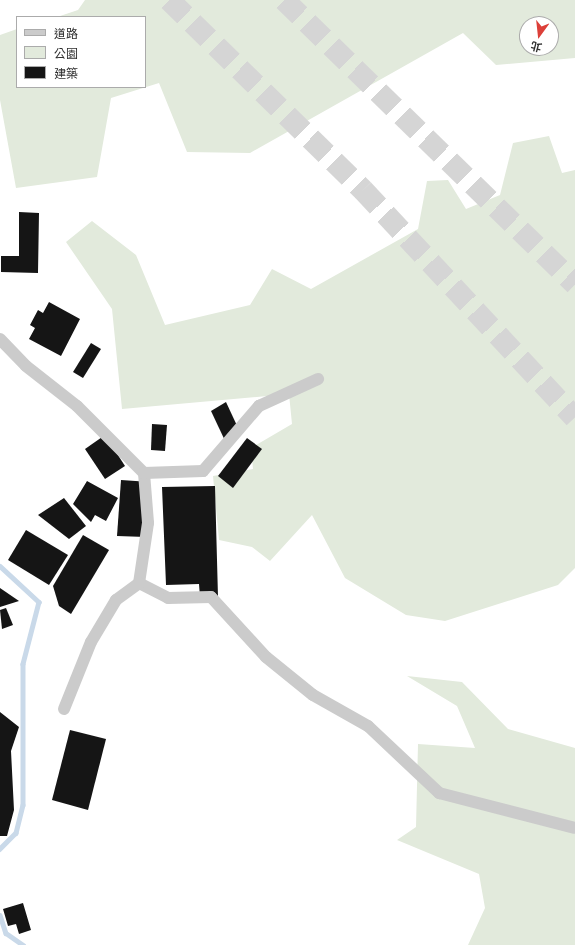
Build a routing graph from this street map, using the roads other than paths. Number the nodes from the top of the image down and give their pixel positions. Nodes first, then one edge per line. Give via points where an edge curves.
1 (0, 339) edge
2 (318, 379) dead end
3 (144, 473) junction
4 (139, 583) junction
5 (64, 709) dead end
6 (575, 828) edge

1 - 3 street via 26,366 77,406
2 - 3 street via 259,406 203,471
3 - 4 street via 148,523
4 - 5 street via 116,600 91,642
4 - 6 street via 168,598 211,597 266,657 313,695 368,726 439,793

